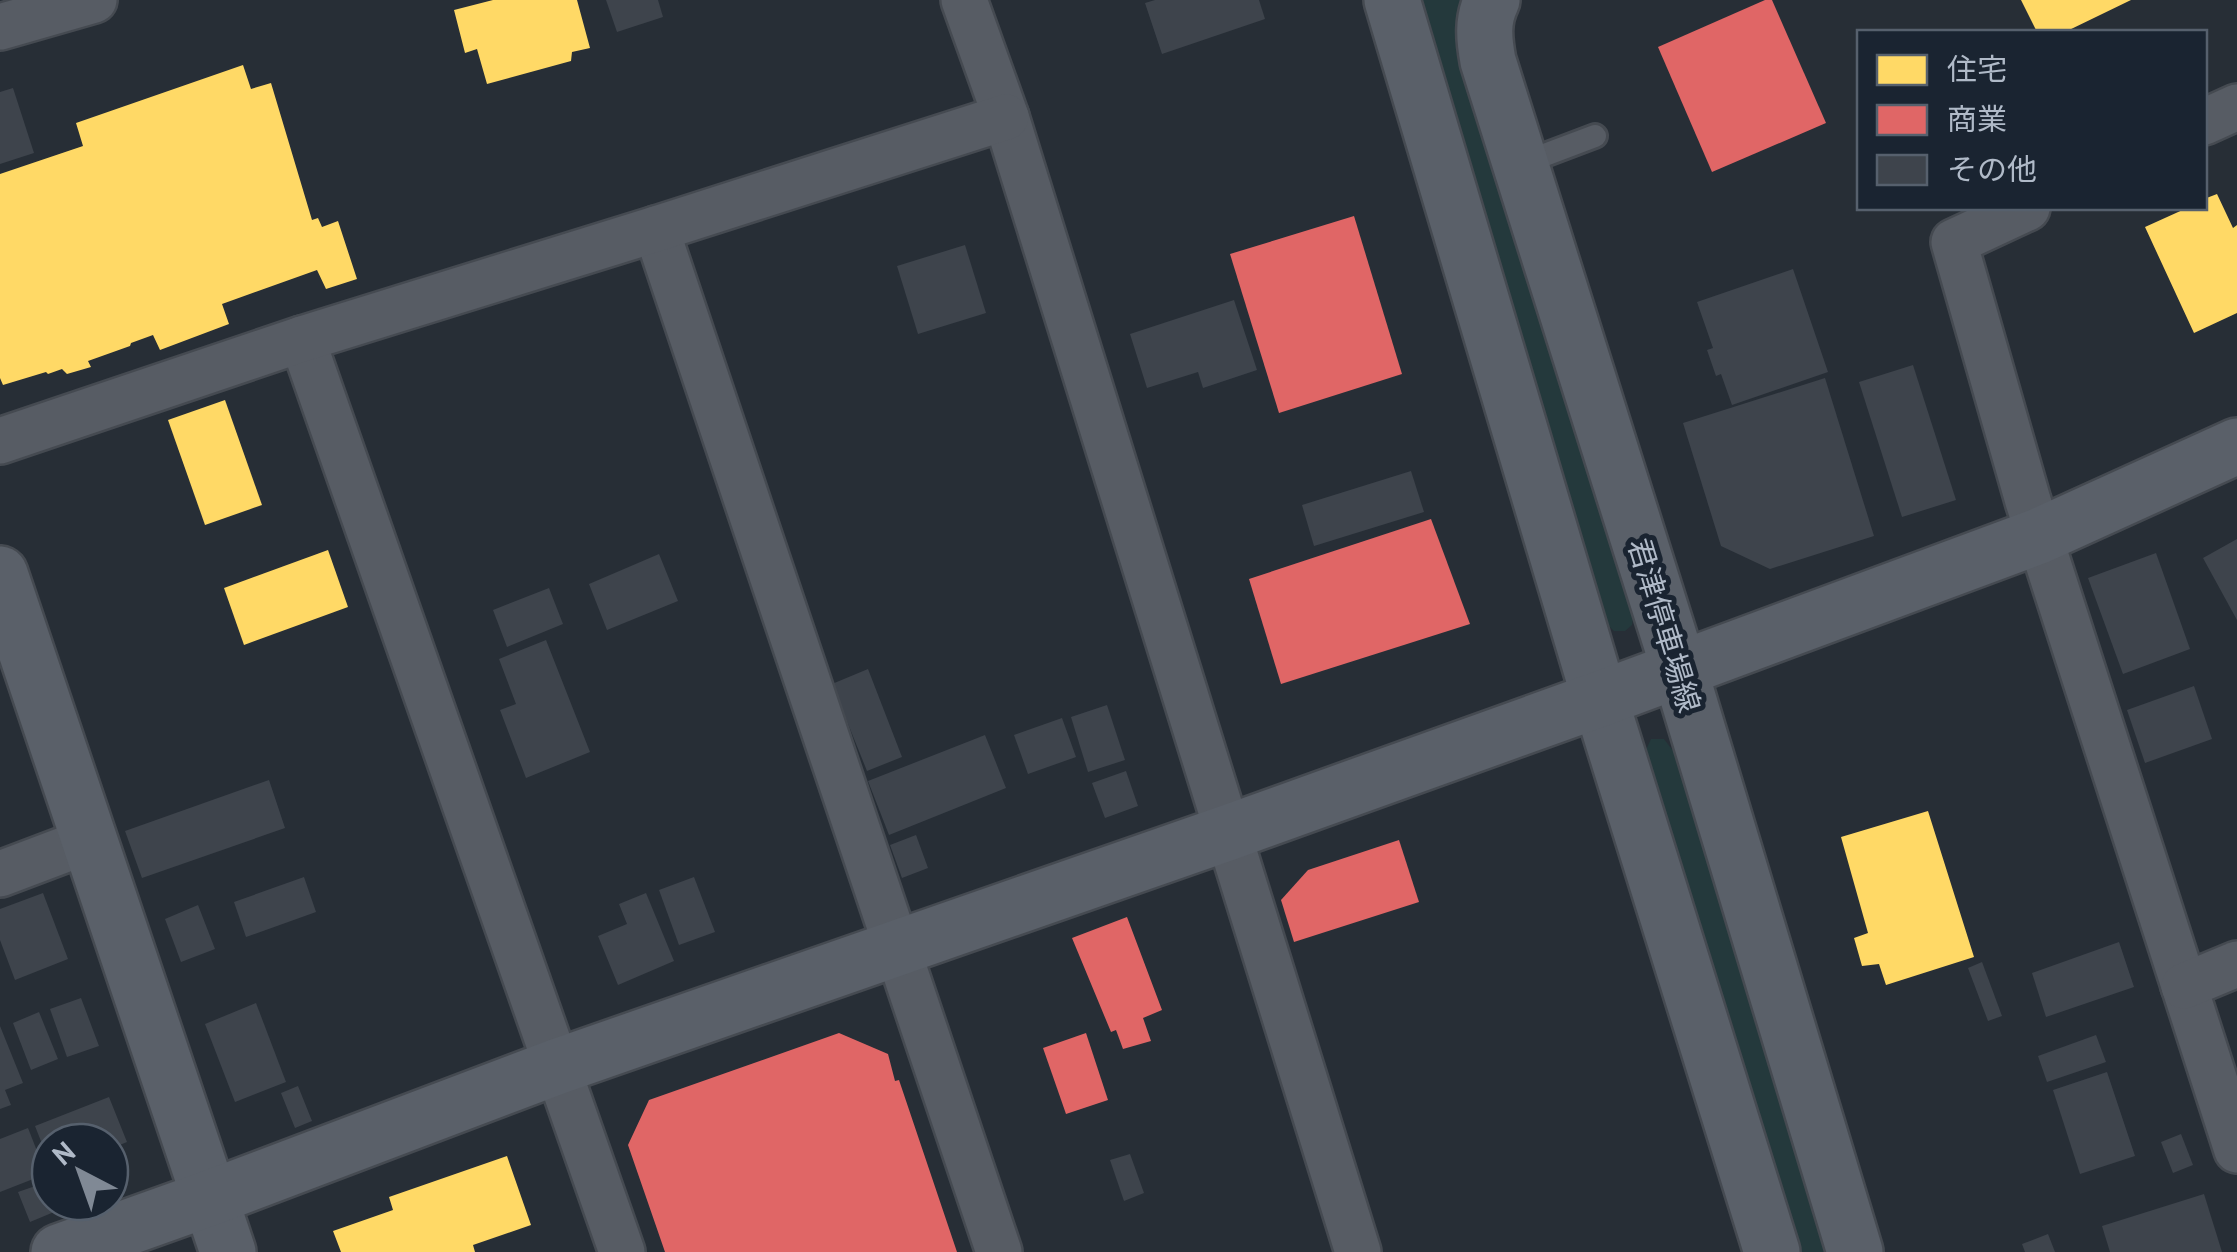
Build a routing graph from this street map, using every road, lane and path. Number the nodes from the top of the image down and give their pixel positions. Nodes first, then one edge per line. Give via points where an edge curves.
1 (94, 0) edge
2 (964, 0) edge
3 (1392, 0) edge
4 (1492, 0) edge
5 (0, 27) edge
6 (2237, 107) edge
7 (1006, 116) junction
8 (2207, 121) edge
9 (1595, 136) dead end
10 (1521, 164) junction
11 (2023, 210) edge
12 (656, 229) junction
13 (302, 339) junction
14 (0, 442) edge
15 (2237, 446) edge
16 (2039, 536) junction
17 (0, 574) edge
18 (1679, 668) junction
19 (1600, 699) junction
20 (1230, 832) junction
21 (90, 840) junction
22 (0, 874) edge
23 (897, 948) junction
24 (2237, 964) edge
25 (2184, 986) junction
26 (556, 1067) junction
27 (2237, 1150) edge
28 (210, 1198) junction
29 (58, 1252) edge
30 (228, 1252) edge
31 (622, 1252) edge
32 (999, 1252) edge
33 (1358, 1252) edge
34 (1772, 1252) edge
35 (1855, 1252) edge

1 - 5 street
2 - 7 street
3 - 19 street
4 - 10 street, 君津停車場線 via 1483,33
6 - 8 street
7 - 12 street
7 - 20 street
9 - 10 lane
10 - 18 street, 君津停車場線
11 - 16 street via 1954,242
12 - 13 street
12 - 23 street
13 - 14 street
13 - 26 street
15 - 16 street
16 - 18 street
16 - 25 street
17 - 21 street
18 - 19 street
18 - 35 street, 君津停車場線
19 - 20 street
19 - 34 street
20 - 23 street
20 - 33 street
21 - 22 street
21 - 28 street
23 - 26 street
23 - 32 street
24 - 25 street
25 - 27 street
26 - 28 street
26 - 31 street
28 - 29 street
28 - 30 street

